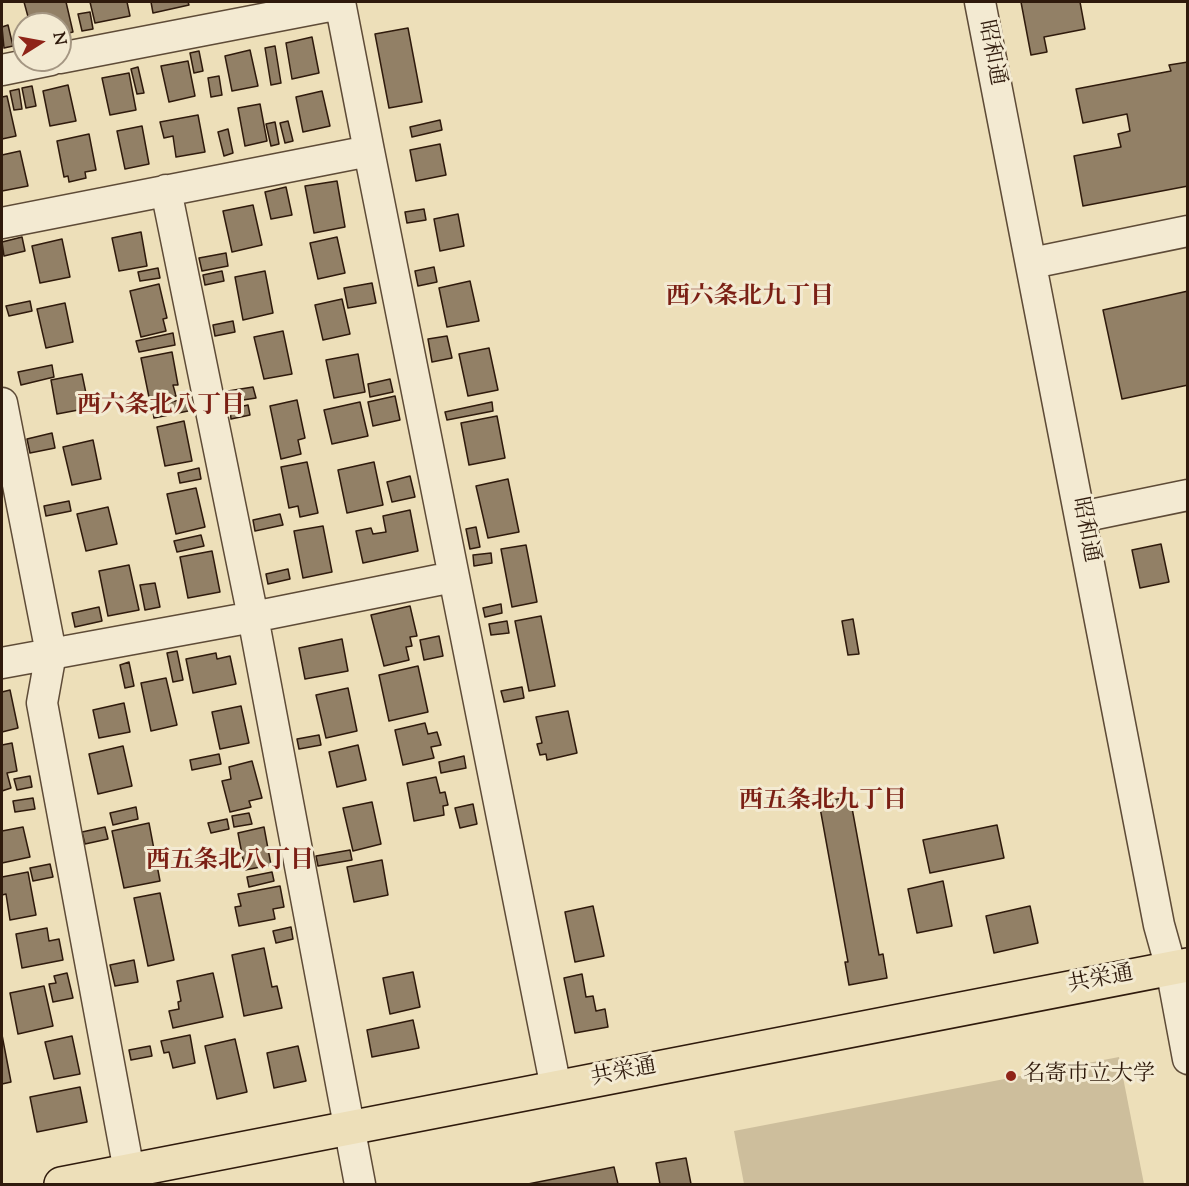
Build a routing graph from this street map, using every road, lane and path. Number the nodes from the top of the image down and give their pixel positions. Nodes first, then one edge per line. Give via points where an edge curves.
1 (980, 2) edge
2 (340, 3) edge
3 (72, 56) edge
4 (369, 151) junction
5 (166, 190) junction
6 (2, 223) edge
7 (1188, 231) edge
8 (1032, 263) junction
9 (2, 404) edge
10 (1188, 495) edge
11 (1081, 517) junction
12 (453, 577) junction
13 (252, 617) junction
14 (51, 653) junction
15 (2, 663) edge
16 (1179, 967) edge
17 (1188, 1059) edge
18 (556, 1088) junction
19 (350, 1127) junction
20 (114, 1177) edge
21 (62, 1185) edge
22 (360, 1185) edge

1 - 8 street, 昭和通
2 - 3 street
2 - 4 street
4 - 5 street
4 - 12 street
5 - 6 street
5 - 13 street
7 - 8 street
8 - 11 street, 昭和通
9 - 14 street
10 - 11 street
11 - 16 street, 昭和通 via 1159,925
12 - 13 street
12 - 18 street
13 - 14 street
13 - 19 street
14 - 15 street
14 - 20 street via 42,703
16 - 17 street, 昭和通
16 - 18 main road, 共栄通
18 - 19 main road, 共栄通
19 - 20 main road, 共栄通
19 - 22 street
20 - 21 main road, 共栄通

